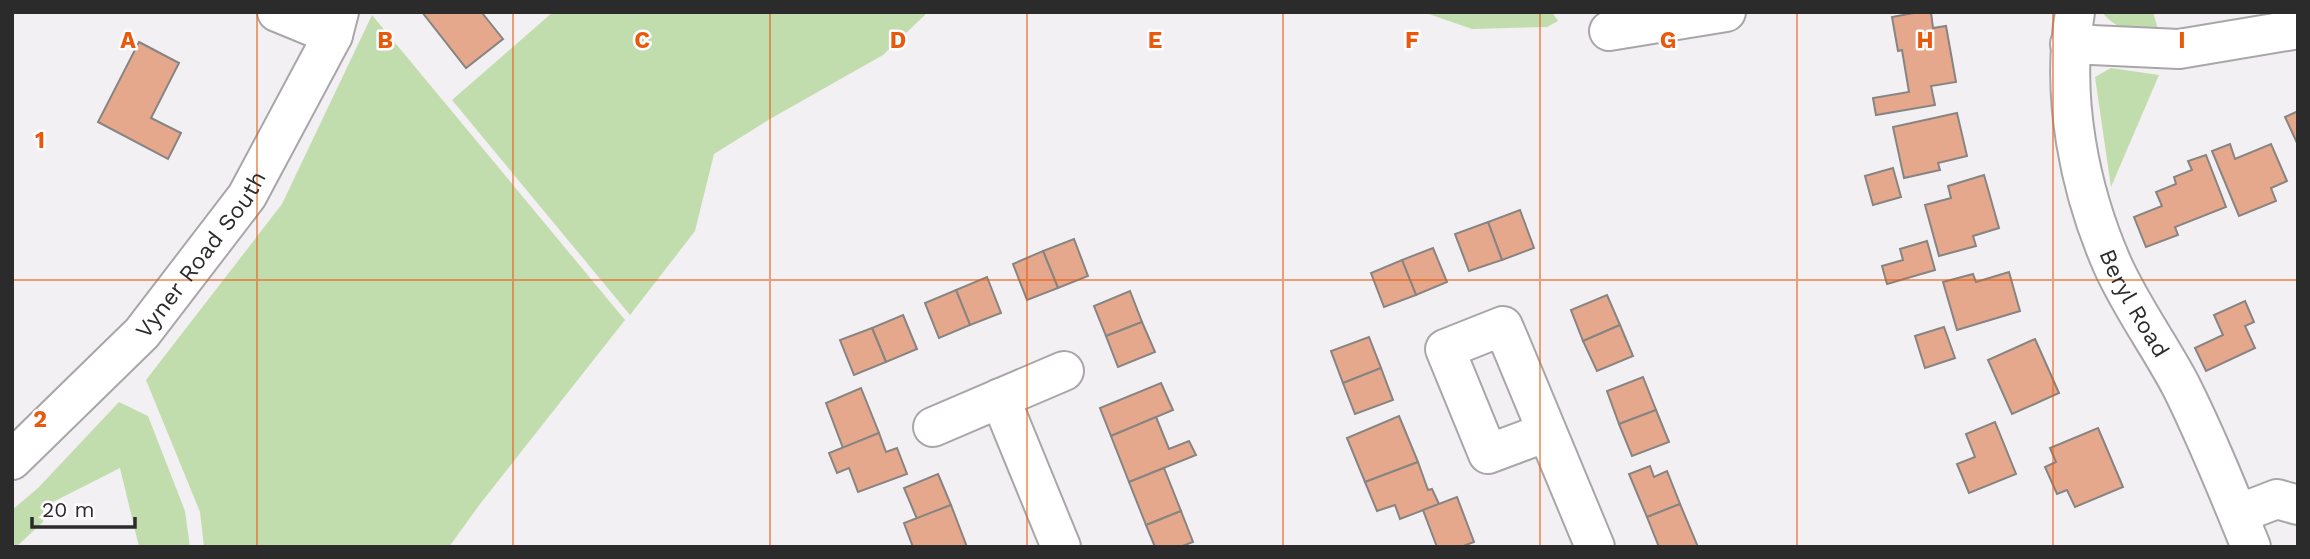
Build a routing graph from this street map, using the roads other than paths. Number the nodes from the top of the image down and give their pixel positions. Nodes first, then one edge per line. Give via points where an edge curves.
1 (277, 12) edge
2 (1726, 12) edge
3 (336, 24) edge
4 (2298, 27) edge
5 (2073, 28) edge
6 (1609, 31) dead end
7 (1063, 371) dead end
8 (1000, 398) junction
9 (933, 427) dead end
10 (1547, 432) dead end
11 (12, 460) edge
12 (2298, 505) edge
13 (2244, 530) edge
14 (1061, 547) edge
15 (1595, 547) edge

1 - 3 street
2 - 6 street
3 - 11 street, Vyner Road South via 247,196 142,333
4 - 5 street via 2179,49
5 - 13 street, Beryl Road via 2076,147 2091,207 2113,267 2181,387
7 - 8 street
8 - 9 street
8 - 14 street
10 - 15 street
12 - 13 street via 2277,499

